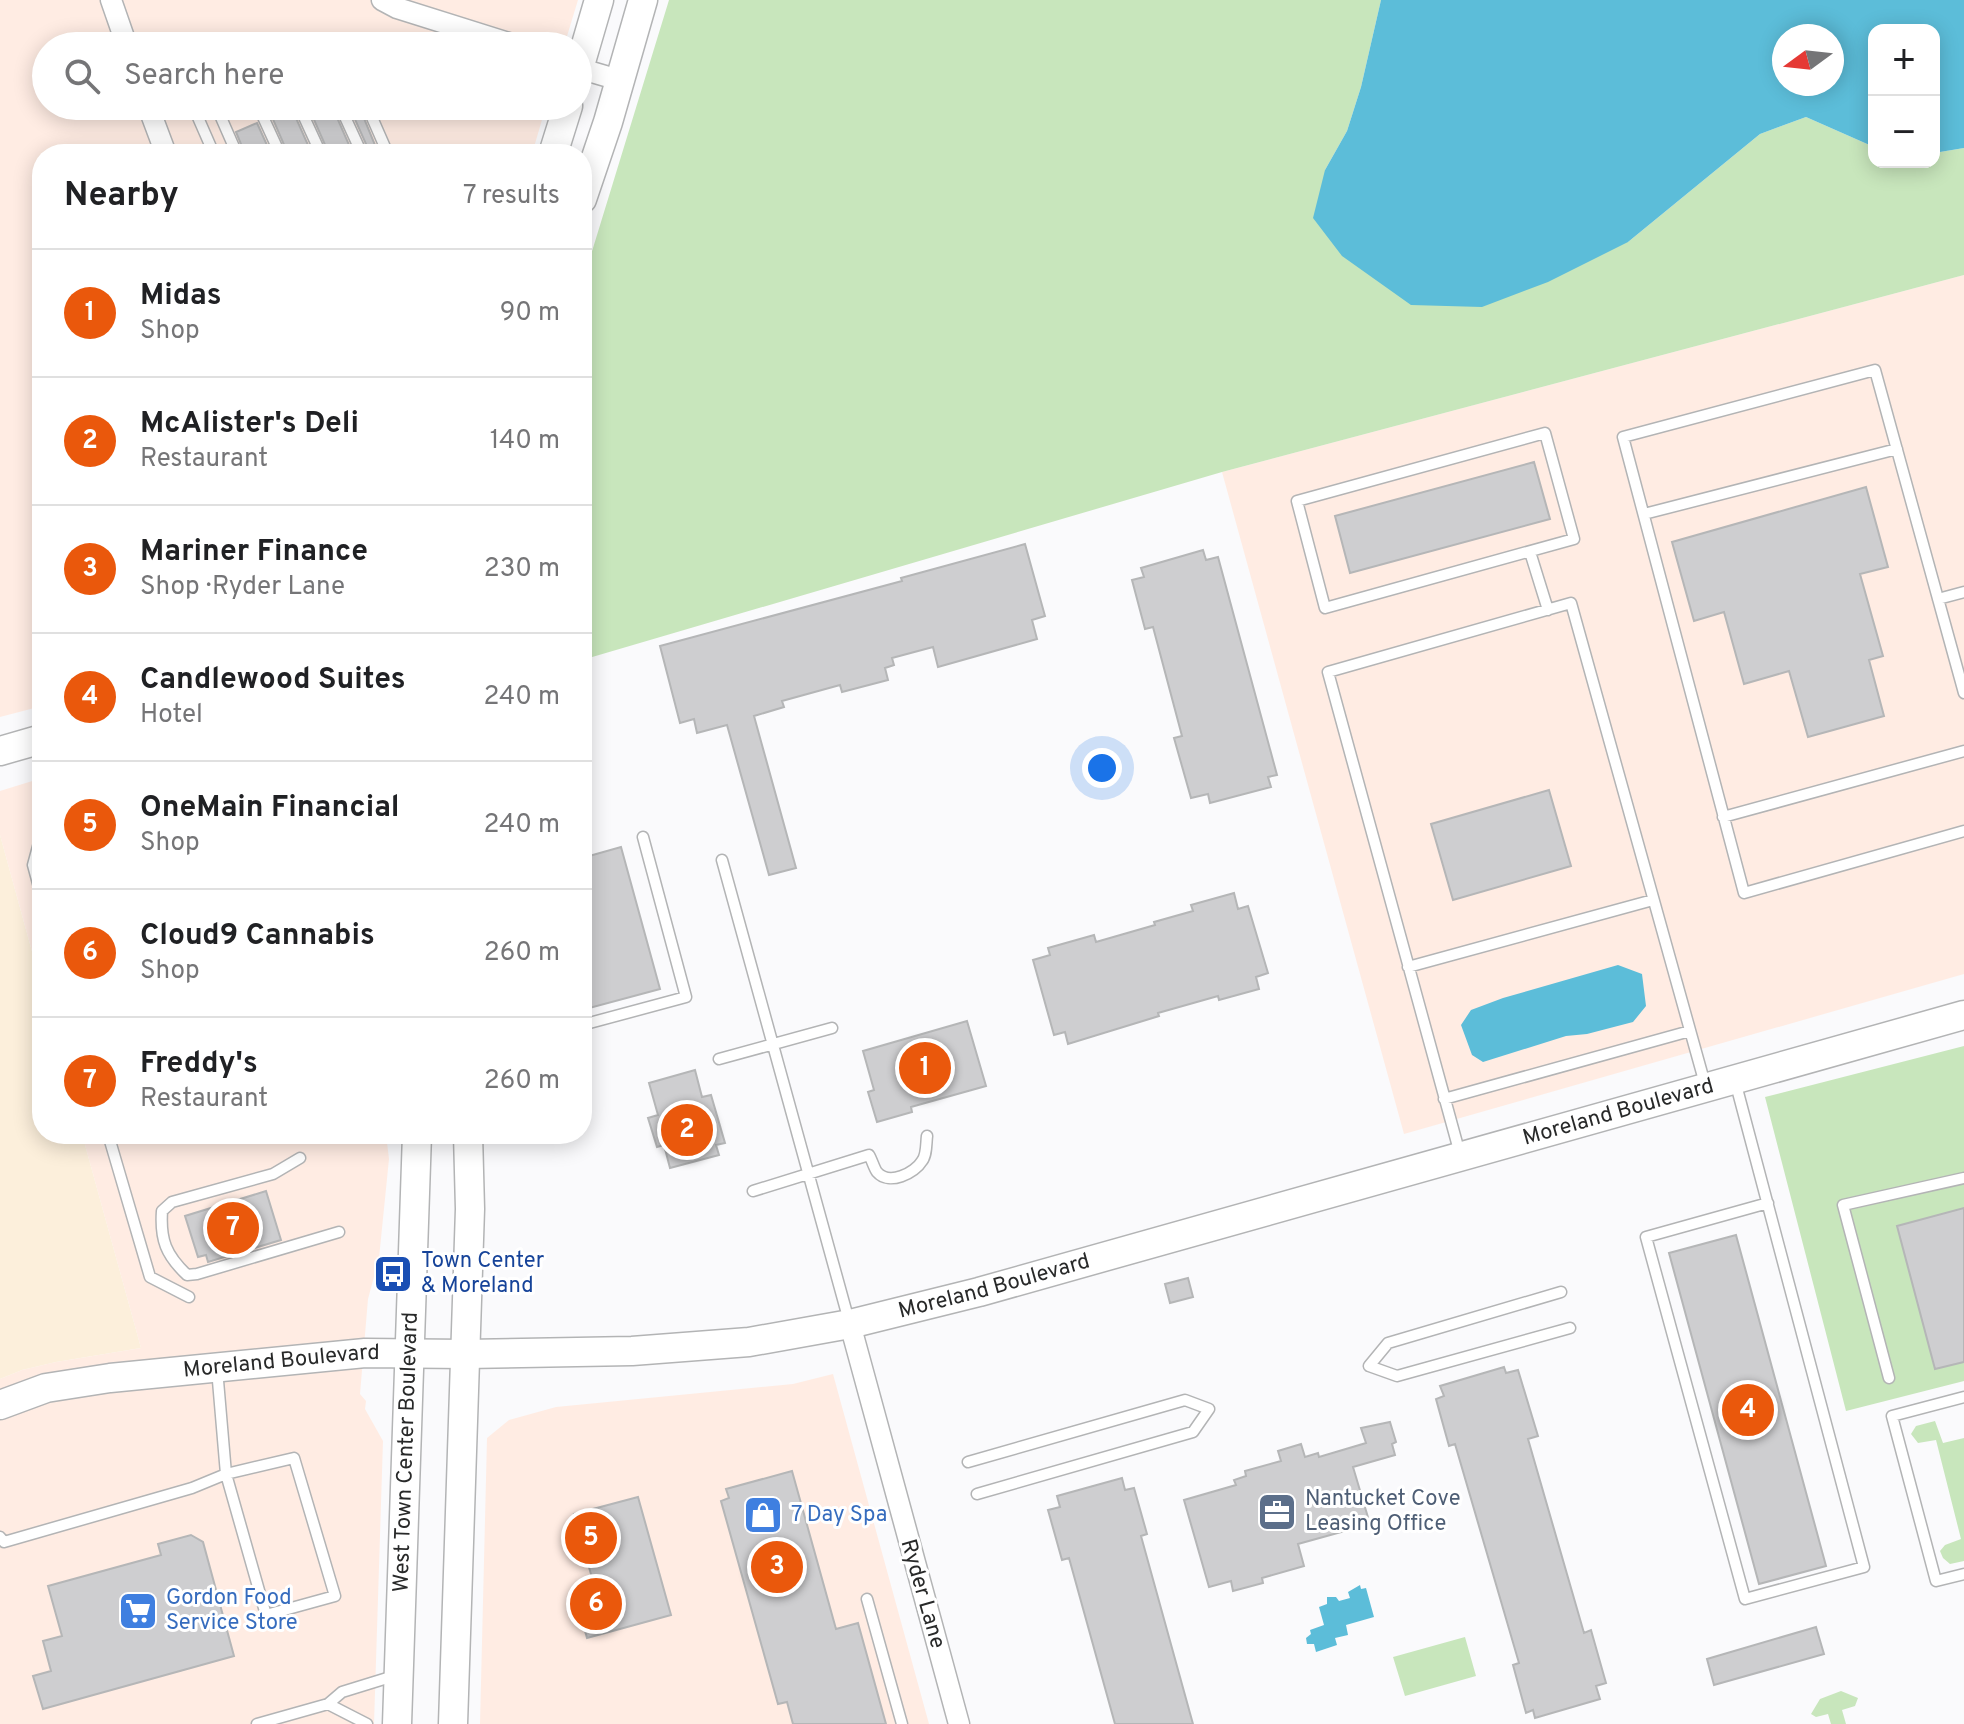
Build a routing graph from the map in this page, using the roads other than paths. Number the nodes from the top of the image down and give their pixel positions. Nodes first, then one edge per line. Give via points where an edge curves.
1 (111, 0) edge
2 (382, 0) edge
3 (599, 0) edge
4 (643, 0) edge
5 (122, 32) edge
6 (473, 32) edge
7 (589, 32) edge
8 (592, 73) edge
9 (619, 80) junction
10 (153, 120) edge
11 (199, 120) edge
12 (222, 120) edge
13 (264, 120) edge
14 (305, 120) edge
15 (346, 120) edge
16 (373, 120) edge
17 (564, 120) edge
18 (162, 144) edge
19 (210, 144) edge
20 (233, 144) edge
21 (275, 144) edge
22 (316, 144) edge
23 (357, 144) edge
24 (384, 144) edge
25 (556, 144) edge
26 (592, 169) edge
27 (1897, 449) junction
28 (1644, 514) junction
29 (1530, 552) junction
30 (1964, 592) edge
31 (1938, 599) junction
32 (1548, 610) junction
33 (1960, 660) edge
34 (1964, 693) edge
35 (32, 742) edge
36 (0, 751) edge
37 (1964, 751) edge
38 (1723, 817) junction
39 (1964, 831) edge
40 (643, 837) dead end
41 (722, 860) dead end
42 (1653, 900) junction
43 (1408, 967) junction
44 (1964, 1015) edge
45 (592, 1022) edge
46 (832, 1028) dead end
47 (1690, 1031) junction
48 (773, 1045) junction
49 (719, 1059) dead end
50 (1734, 1079) junction
51 (1705, 1087) junction
52 (1444, 1099) junction
53 (927, 1136) dead end
54 (111, 1144) edge
55 (417, 1144) edge
56 (468, 1144) edge
57 (1460, 1156) junction
58 (300, 1158) dead end
59 (809, 1175) junction
60 (1964, 1178) edge
61 (753, 1191) dead end
62 (1768, 1203) junction
63 (339, 1232) dead end
64 (1561, 1292) dead end
65 (189, 1297) dead end
66 (850, 1324) junction
67 (1570, 1328) dead end
68 (408, 1352) junction
69 (466, 1354) junction
70 (217, 1367) junction
71 (1889, 1378) dead end
72 (1964, 1397) edge
73 (0, 1405) edge
74 (968, 1462) dead end
75 (226, 1474) junction
76 (977, 1494) dead end
77 (0, 1537) edge
78 (1964, 1574) edge
79 (867, 1599) dead end
80 (398, 1675) junction
81 (328, 1704) junction
82 (257, 1724) edge
83 (367, 1724) edge
84 (397, 1724) edge
85 (453, 1724) edge
86 (902, 1724) edge
87 (959, 1724) edge

1 - 5 street
2 - 6 street
3 - 7 street
4 - 9 street
8 - 9 street
9 - 26 street
10 - 18 street
11 - 19 lane
12 - 20 lane
13 - 21 lane
14 - 22 lane
15 - 23 lane
16 - 24 lane
17 - 25 street
27 - 28 lane
27 - 28 lane via 1875,370 1623,437
27 - 31 lane
28 - 38 lane
29 - 29 lane via 1574,539 1545,433 1297,501 1325,608
29 - 32 lane
30 - 31 lane
31 - 33 lane
32 - 42 lane via 1571,603
32 - 43 lane via 1328,672
33 - 34 lane
35 - 36 street
37 - 38 lane
38 - 39 lane via 1744,893
40 - 45 lane via 686,997
41 - 48 lane
42 - 43 lane
42 - 47 lane
43 - 52 lane
44 - 50 street, Moreland Boulevard
46 - 48 lane
47 - 51 lane
47 - 52 lane
48 - 49 lane
48 - 59 lane
50 - 51 street, Moreland Boulevard
50 - 62 lane
51 - 57 street, Moreland Boulevard
52 - 57 lane
53 - 59 lane via 924,1159 898,1178 882,1176 869,1155
54 - 65 lane via 150,1277
55 - 68 street, West Town Center Boulevard
56 - 69 street
57 - 66 street, Moreland Boulevard
58 - 63 lane via 273,1174 172,1202 162,1211 160,1233 172,1261 187,1275 197,1274
59 - 61 lane
59 - 66 lane
60 - 71 lane via 1843,1205
62 - 62 lane via 1864,1567 1745,1599 1646,1237
64 - 67 lane via 1388,1343 1369,1366 1397,1376
66 - 69 street, Moreland Boulevard via 693,1348
66 - 87 street, Ryder Lane
68 - 69 street, Moreland Boulevard
68 - 70 street, Moreland Boulevard
68 - 80 street, West Town Center Boulevard
69 - 85 street
70 - 73 street, Moreland Boulevard via 58,1386
70 - 75 lane
72 - 78 lane via 1892,1416 1936,1581
74 - 76 lane via 1185,1400 1209,1409 1193,1432
75 - 75 lane via 266,1615 335,1596 294,1458
75 - 77 lane via 19,1538 4,1542
79 - 86 lane
80 - 81 lane via 342,1692
80 - 84 street, West Town Center Boulevard
81 - 82 lane
81 - 83 lane

